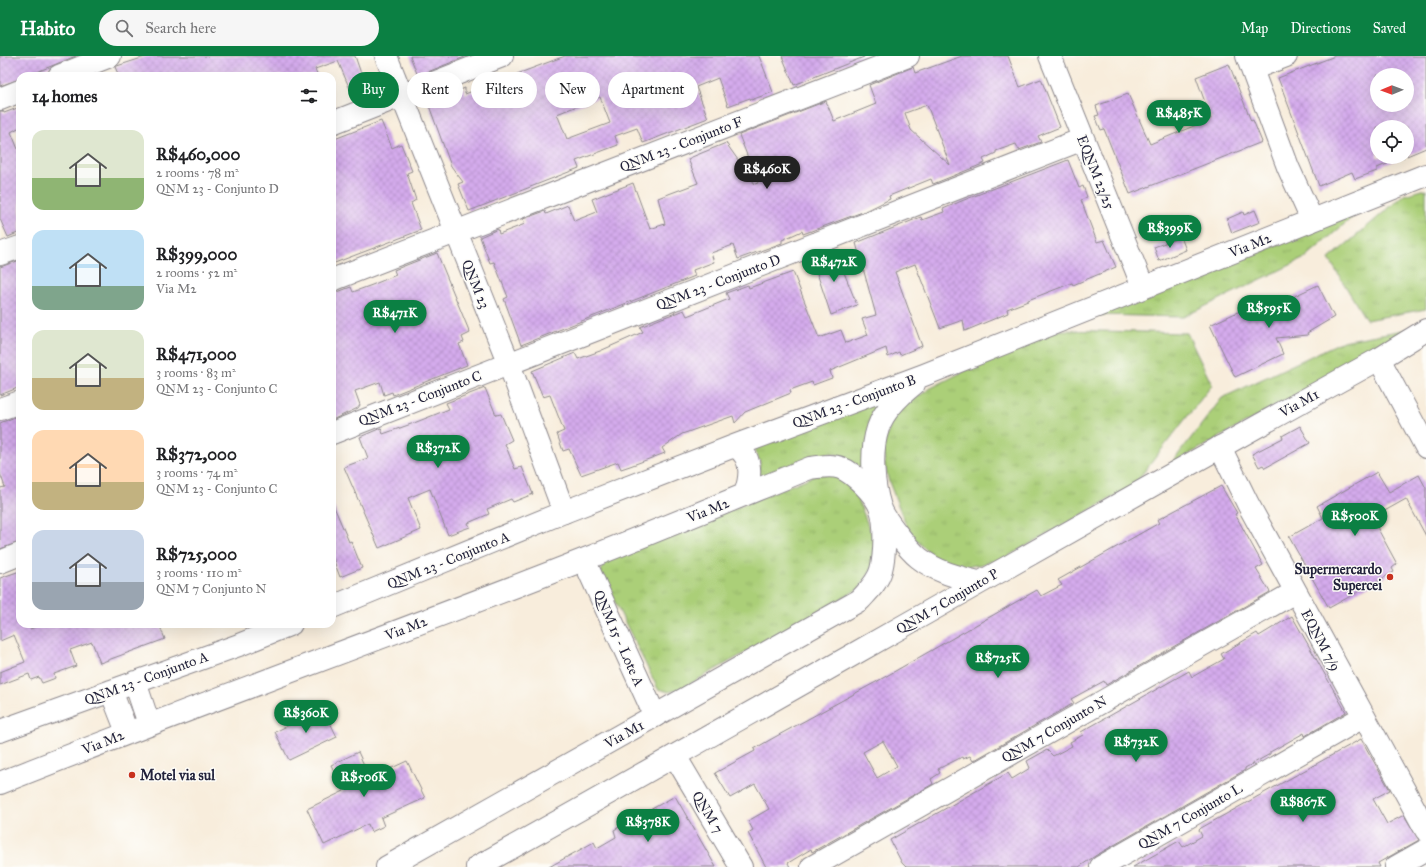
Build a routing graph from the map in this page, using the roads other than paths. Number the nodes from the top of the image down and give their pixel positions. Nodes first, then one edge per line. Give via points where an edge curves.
1 (110, 56) edge
2 (386, 56) edge
3 (502, 56) edge
4 (908, 56) edge
5 (1050, 56) edge
6 (1286, 56) edge
7 (1249, 63) edge
8 (69, 72) edge
9 (16, 93) edge
10 (401, 96) junction
11 (0, 99) edge
12 (336, 121) edge
13 (1083, 139) junction
14 (1426, 175) edge
15 (1312, 220) junction
16 (454, 232) junction
17 (16, 248) edge
18 (0, 254) edge
19 (336, 278) edge
20 (1143, 287) junction
21 (1426, 330) edge
22 (1379, 359) junction
23 (509, 364) junction
24 (924, 375) junction
25 (16, 403) edge
26 (0, 409) edge
27 (336, 431) edge
28 (734, 446) junction
29 (1220, 447) junction
30 (1426, 447) edge
31 (745, 494) junction
32 (881, 508) junction
33 (564, 512) junction
34 (16, 556) edge
35 (584, 560) junction
36 (0, 562) edge
37 (978, 582) junction
38 (1295, 592) junction
39 (336, 605) edge
40 (281, 628) edge
41 (135, 682) junction
42 (111, 690) junction
43 (655, 716) junction
44 (1363, 717) junction
45 (149, 724) junction
46 (0, 731) edge
47 (127, 732) junction
48 (675, 756) junction
49 (0, 783) edge
50 (1426, 830) edge
51 (1426, 850) edge
52 (415, 851) junction
53 (387, 867) edge
54 (397, 867) edge
55 (477, 867) edge
56 (741, 867) edge
57 (812, 867) edge
58 (1101, 867) edge
59 (1396, 867) edge

1 - 8 main road
2 - 10 main road, QNM 23
3 - 10 main road
4 - 16 main road, QNM 23 - Conjunto F
5 - 13 main road, EQNM 23/25
6 - 7 main road
7 - 15 main road via 1288,167
9 - 11 main road
10 - 12 main road
10 - 16 main road, QNM 23
13 - 20 main road, EQNM 23/25
13 - 23 main road, QNM 23 - Conjunto D
14 - 15 main road, Via M2
15 - 20 main road, Via M2
16 - 19 main road, QNM 23 - Conjunto F
16 - 23 main road, QNM 23
17 - 18 main road
20 - 24 main road, QNM 23 - Conjunto B
21 - 22 main road, Via M1
22 - 29 main road, Via M1
22 - 30 main road
23 - 27 main road, QNM 23 - Conjunto C
23 - 33 main road, QNM 23
24 - 28 main road, QNM 23 - Conjunto B
24 - 32 main road, Via M1 via 897,398 878,428 874,447 874,470
25 - 26 main road
28 - 31 main road via 745,454 748,465 750,477
28 - 33 main road, QNM 23 - Conjunto B
29 - 37 main road, QNM 7 Conjunto P
29 - 38 main road, EQNM 7/9
31 - 32 main road, Via M2 via 810,468 839,467 853,475
31 - 35 main road, Via M2
32 - 37 main road, Via M2 via 907,547 920,559 943,573
32 - 43 main road, Via M1 via 884,541 881,571 873,587 860,600
33 - 39 main road, QNM 23 - Conjunto A
34 - 36 main road
35 - 43 main road, QNM 15 - Lote A
35 - 45 main road, Via M2 via 253,687
37 - 48 main road, QNM 7 Conjunto P
38 - 44 main road, EQNM 7/9
38 - 57 main road, QNM 7 Conjunto N
40 - 41 main road, QNM 23 - Conjunto A
41 - 42 main road, QNM 23 - Conjunto A
41 - 45 main road
42 - 46 main road, QNM 23 - Conjunto A
42 - 47 main road
43 - 52 main road, Via M1
44 - 50 main road, EQNM 7/9
44 - 58 main road, QNM 7 Conjunto L
45 - 47 main road, Via M2
47 - 49 main road, Via M2
48 - 55 main road, QNM 7 Conjunto P
48 - 56 main road, QNM 7
51 - 59 main road
52 - 53 main road, Via M1
52 - 54 main road

